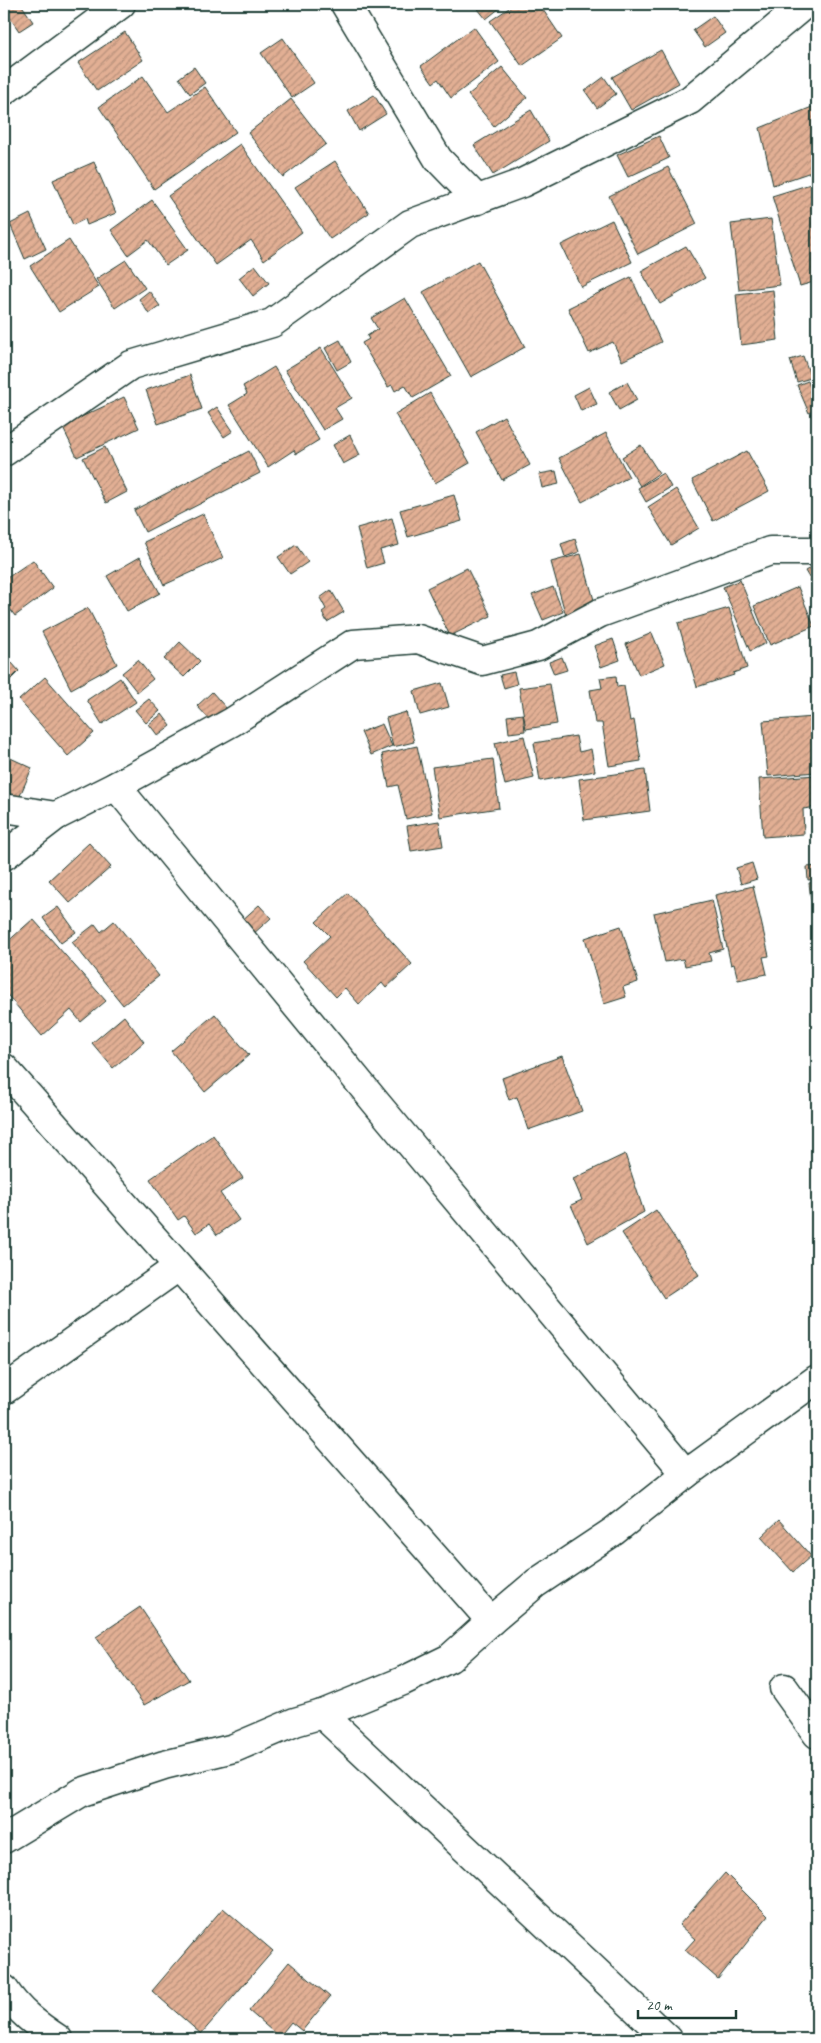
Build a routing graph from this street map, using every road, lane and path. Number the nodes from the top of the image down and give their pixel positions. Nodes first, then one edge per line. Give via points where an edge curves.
1 (121, 4) edge
2 (345, 4) edge
3 (805, 4) edge
4 (4, 91) edge
5 (478, 200) junction
6 (4, 452) edge
7 (817, 551) edge
8 (116, 786) junction
9 (4, 808) edge
10 (56, 816) junction
11 (4, 856) edge
12 (4, 1068) edge
13 (178, 1267) junction
14 (817, 1379) edge
15 (4, 1390) edge
16 (686, 1474) junction
17 (490, 1621) junction
18 (784, 1688) dead end
19 (322, 1714) junction
20 (817, 1734) edge
21 (4, 1839) edge
22 (4, 1989) edge
23 (58, 2039) edge
24 (668, 2039) edge

1 - 4 street
2 - 5 street via 438,159
3 - 5 street via 690,100 522,183
5 - 6 street via 410,224 272,323 131,365
7 - 8 street via 770,551 600,613 538,646 482,661 418,639 353,644 232,722
8 - 10 street
8 - 16 street
9 - 10 street
10 - 11 street
12 - 13 street
13 - 15 street
13 - 17 street
14 - 16 street
16 - 17 street via 614,1531 536,1583
17 - 19 street via 450,1658
18 - 20 street
19 - 21 street via 234,1748 164,1765 82,1792
19 - 24 street
22 - 23 street via 13,2003 34,2023

